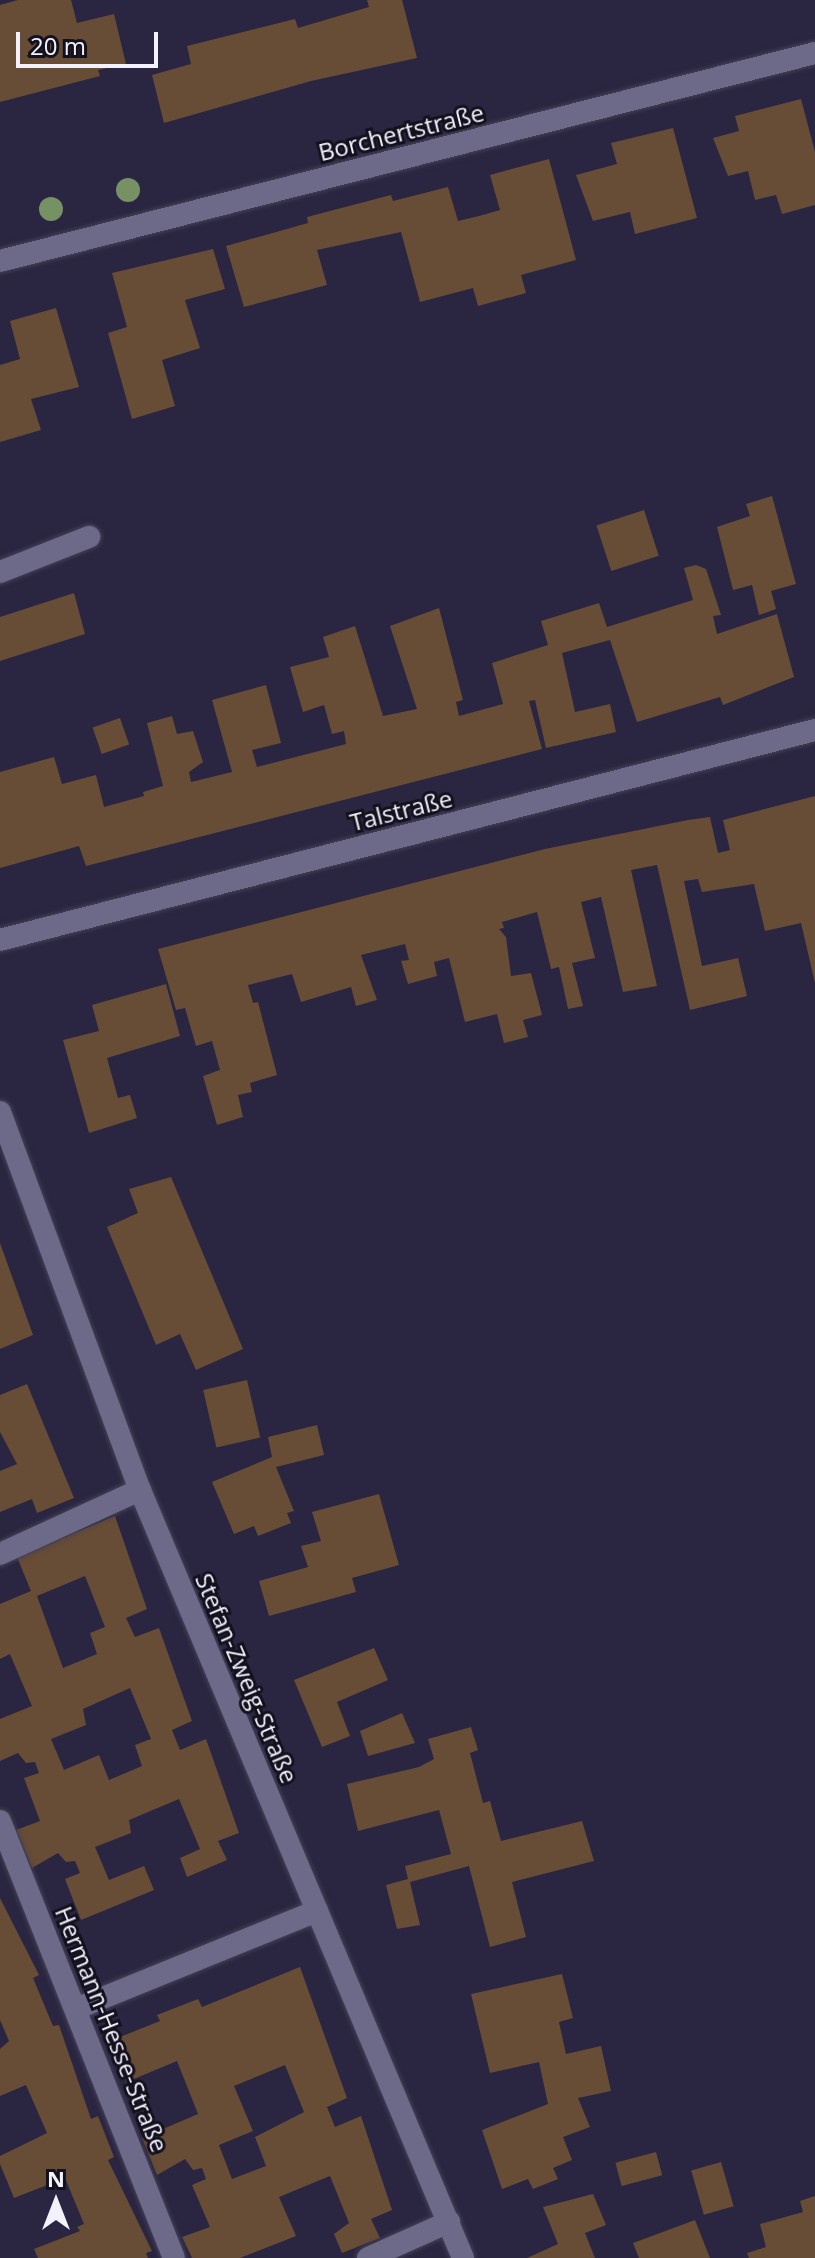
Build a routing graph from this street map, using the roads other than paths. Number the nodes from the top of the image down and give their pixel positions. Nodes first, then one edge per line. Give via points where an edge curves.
1 (815, 53) edge
2 (0, 261) edge
3 (89, 537) dead end
4 (0, 572) edge
5 (815, 730) edge
6 (0, 940) edge
7 (0, 1112) edge
8 (140, 1490) junction
9 (0, 1554) edge
10 (0, 1821) edge
11 (317, 1911) junction
12 (78, 2008) junction
13 (449, 2222) junction
14 (174, 2258) edge
15 (368, 2258) edge
16 (463, 2258) edge

1 - 2 street, Borchertstraße
3 - 4 street
5 - 6 street, Talstraße
7 - 8 street, Stefan-Zweig-Straße
8 - 9 street
8 - 11 street, Stefan-Zweig-Straße
10 - 12 street, Hermann-Hesse-Straße
11 - 12 street
11 - 13 street, Stefan-Zweig-Straße
12 - 14 street, Hermann-Hesse-Straße
13 - 15 street
13 - 16 street, Stefan-Zweig-Straße

